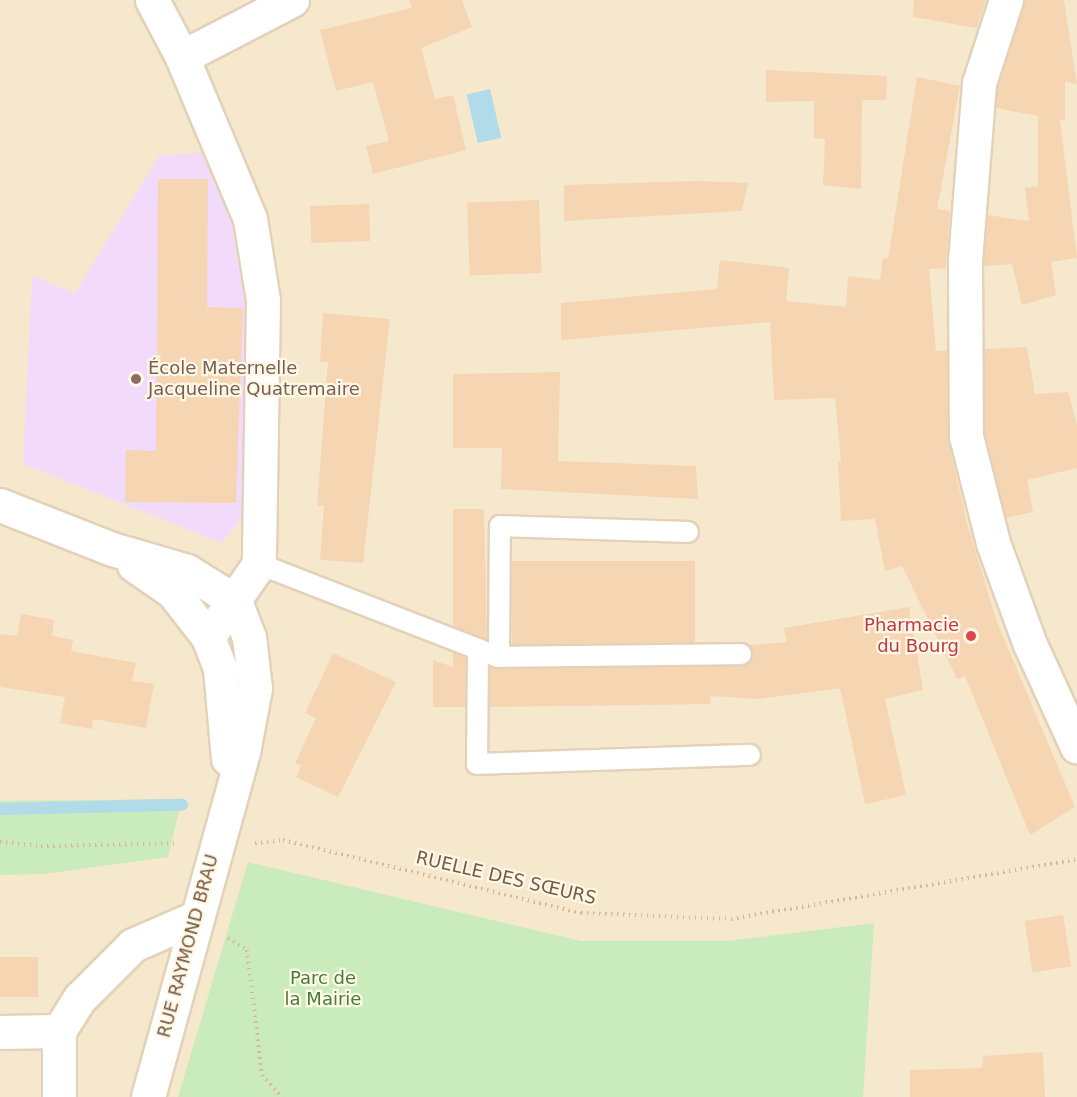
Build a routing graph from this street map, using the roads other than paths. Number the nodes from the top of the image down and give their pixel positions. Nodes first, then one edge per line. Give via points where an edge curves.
1 (152, 0) edge
2 (292, 0) edge
3 (1006, 0) edge
4 (183, 57) junction
5 (0, 506) edge
6 (688, 532) dead end
7 (112, 549) junction
8 (259, 564) junction
9 (235, 601) junction
10 (208, 637) junction
11 (478, 650) junction
12 (741, 654) dead end
13 (499, 657) junction
14 (1077, 747) edge
15 (750, 755) dead end
16 (228, 794) junction
17 (197, 917) junction
18 (59, 1030) junction
19 (0, 1032) edge
20 (59, 1097) edge
21 (148, 1097) edge

1 - 4 street
2 - 4 street
3 - 14 street via 979,83 964,259 966,436 993,543 1029,642
4 - 8 street via 250,219 263,300
5 - 7 street, RUE RAYMOND BRAU
6 - 13 lane via 500,526
7 - 9 street, RUE RAYMOND BRAU via 187,571
7 - 10 street, RUE RAYMOND BRAU via 173,592
8 - 9 street
8 - 11 lane
9 - 10 street
9 - 16 street, RUE RAYMOND BRAU via 249,636 255,688 243,752
10 - 16 street, RUE RAYMOND BRAU via 220,669 227,720
11 - 13 lane
11 - 15 lane via 477,764
12 - 13 lane
16 - 17 street, RUE RAYMOND BRAU
17 - 18 street via 133,945 80,998
17 - 21 street, RUE RAYMOND BRAU
18 - 19 street
18 - 20 street

